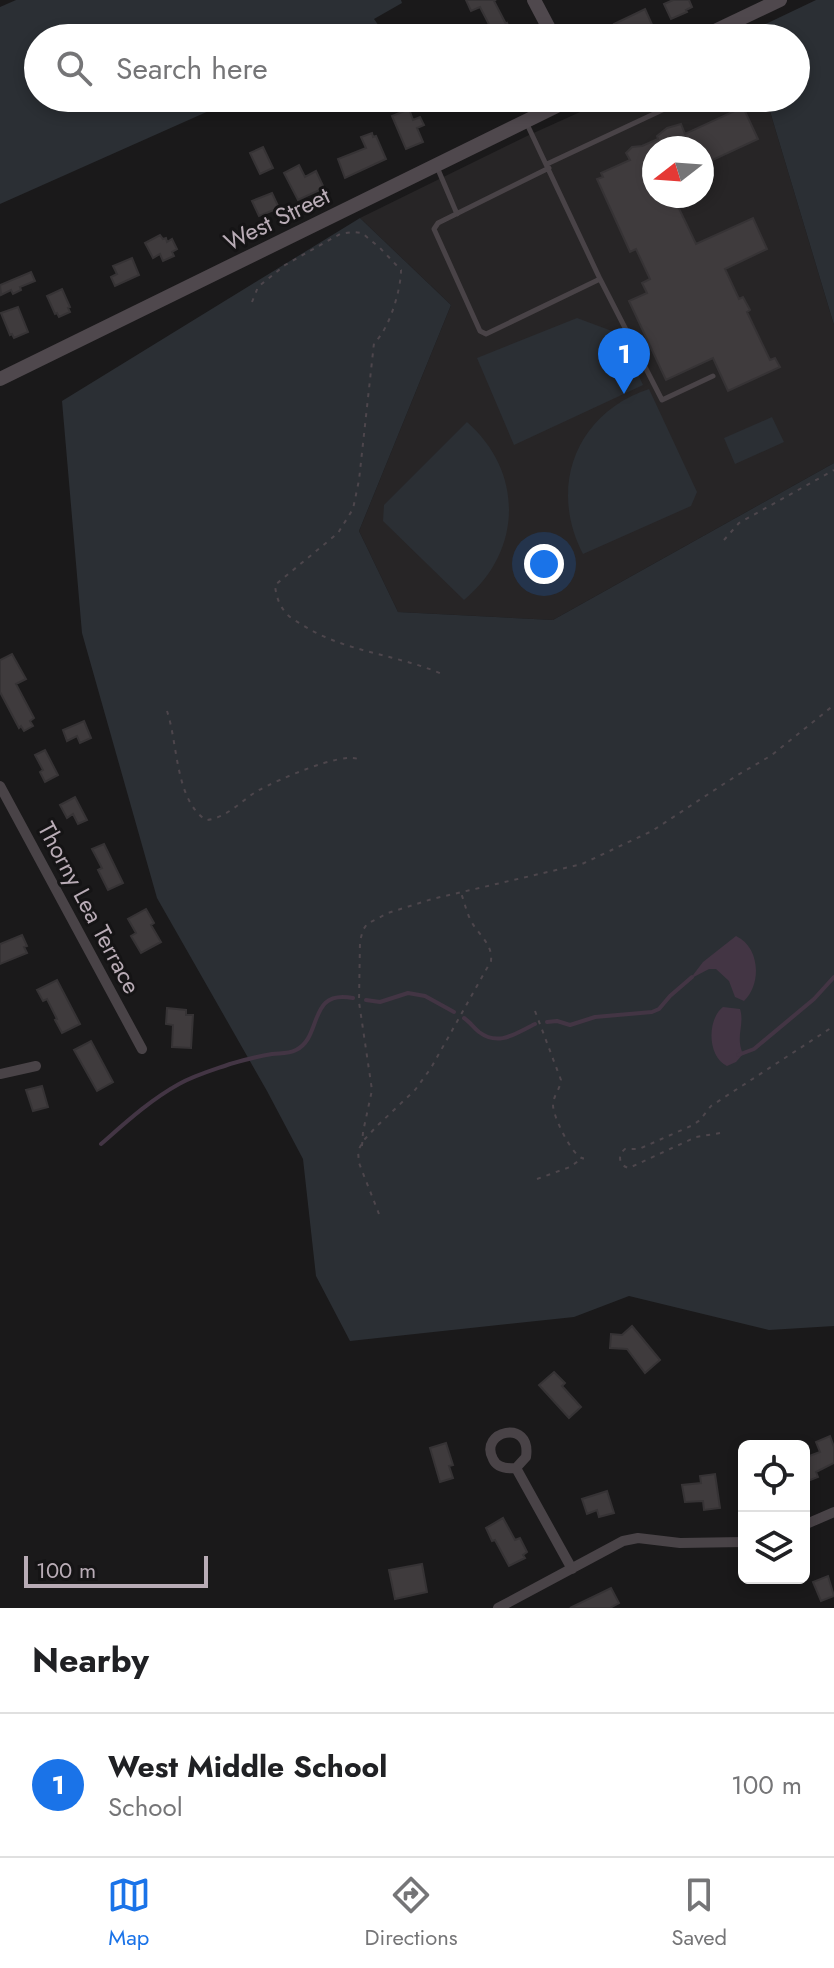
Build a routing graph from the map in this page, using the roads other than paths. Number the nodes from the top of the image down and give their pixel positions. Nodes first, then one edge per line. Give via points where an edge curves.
1 (534, 0) edge
2 (780, 0) edge
3 (547, 24) edge
4 (729, 24) edge
5 (544, 112) edge
6 (659, 112) edge
7 (526, 121) junction
8 (436, 165) junction
9 (548, 166) junction
10 (457, 214) junction
11 (600, 279) junction
12 (713, 376) dead end
13 (0, 379) edge
14 (0, 786) edge
15 (142, 1049) dead end
16 (36, 1066) dead end
17 (0, 1074) edge
18 (516, 1468) dead end
19 (834, 1512) edge
20 (810, 1522) edge
21 (738, 1542) edge
22 (572, 1569) junction
23 (498, 1608) edge

1 - 3 street
2 - 4 street
5 - 7 street, West Street
6 - 9 lane
7 - 8 street, West Street
7 - 9 lane
8 - 10 lane
8 - 13 street, West Street
9 - 10 lane
9 - 11 lane
10 - 11 lane via 434,229 483,333
11 - 12 lane via 662,400
14 - 15 street, Thorny Lea Terrace
16 - 17 street
18 - 22 street
19 - 20 street
21 - 22 street via 638,1538
22 - 23 street

